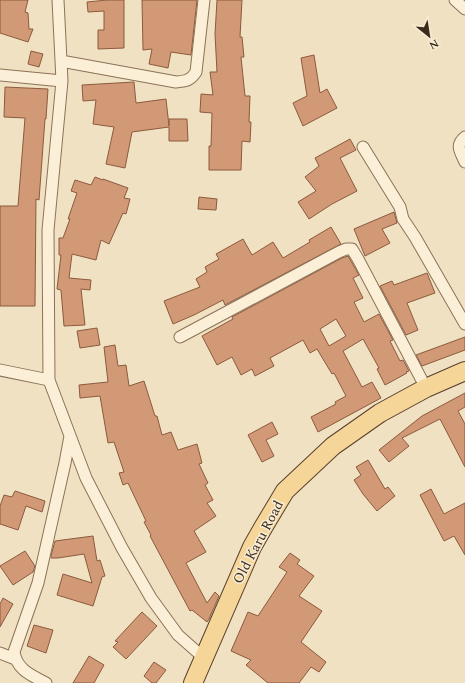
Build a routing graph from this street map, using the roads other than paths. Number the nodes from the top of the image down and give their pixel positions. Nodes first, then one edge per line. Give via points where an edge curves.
1 (58, 0) edge
2 (204, 0) edge
3 (455, 0) edge
4 (465, 9) edge
5 (61, 61) junction
6 (0, 75) edge
7 (62, 81) junction
8 (465, 136) edge
9 (363, 147) dead end
10 (465, 162) edge
11 (465, 324) edge
12 (180, 337) dead end
13 (0, 370) edge
14 (465, 370) edge
15 (49, 380) junction
16 (426, 388) junction
17 (70, 435) junction
18 (0, 654) edge
19 (204, 658) junction
20 (15, 659) junction
21 (46, 683) edge
22 (193, 683) edge

1 - 5 street
2 - 5 street via 196,72 186,81 176,82
3 - 4 street
5 - 7 street
6 - 7 street
7 - 15 street via 48,230
8 - 10 street via 459,143
9 - 11 street via 400,207 403,219 416,236
12 - 16 street via 339,252 352,249
13 - 15 street
14 - 16 main road, Old Karu Road
15 - 17 street
16 - 19 main road, Old Karu Road via 380,413 333,446 285,491 252,547
17 - 19 street via 86,478 148,592 178,634
17 - 20 street via 38,582 14,652
18 - 20 street
19 - 22 main road, Old Karu Road
20 - 21 street via 24,671

